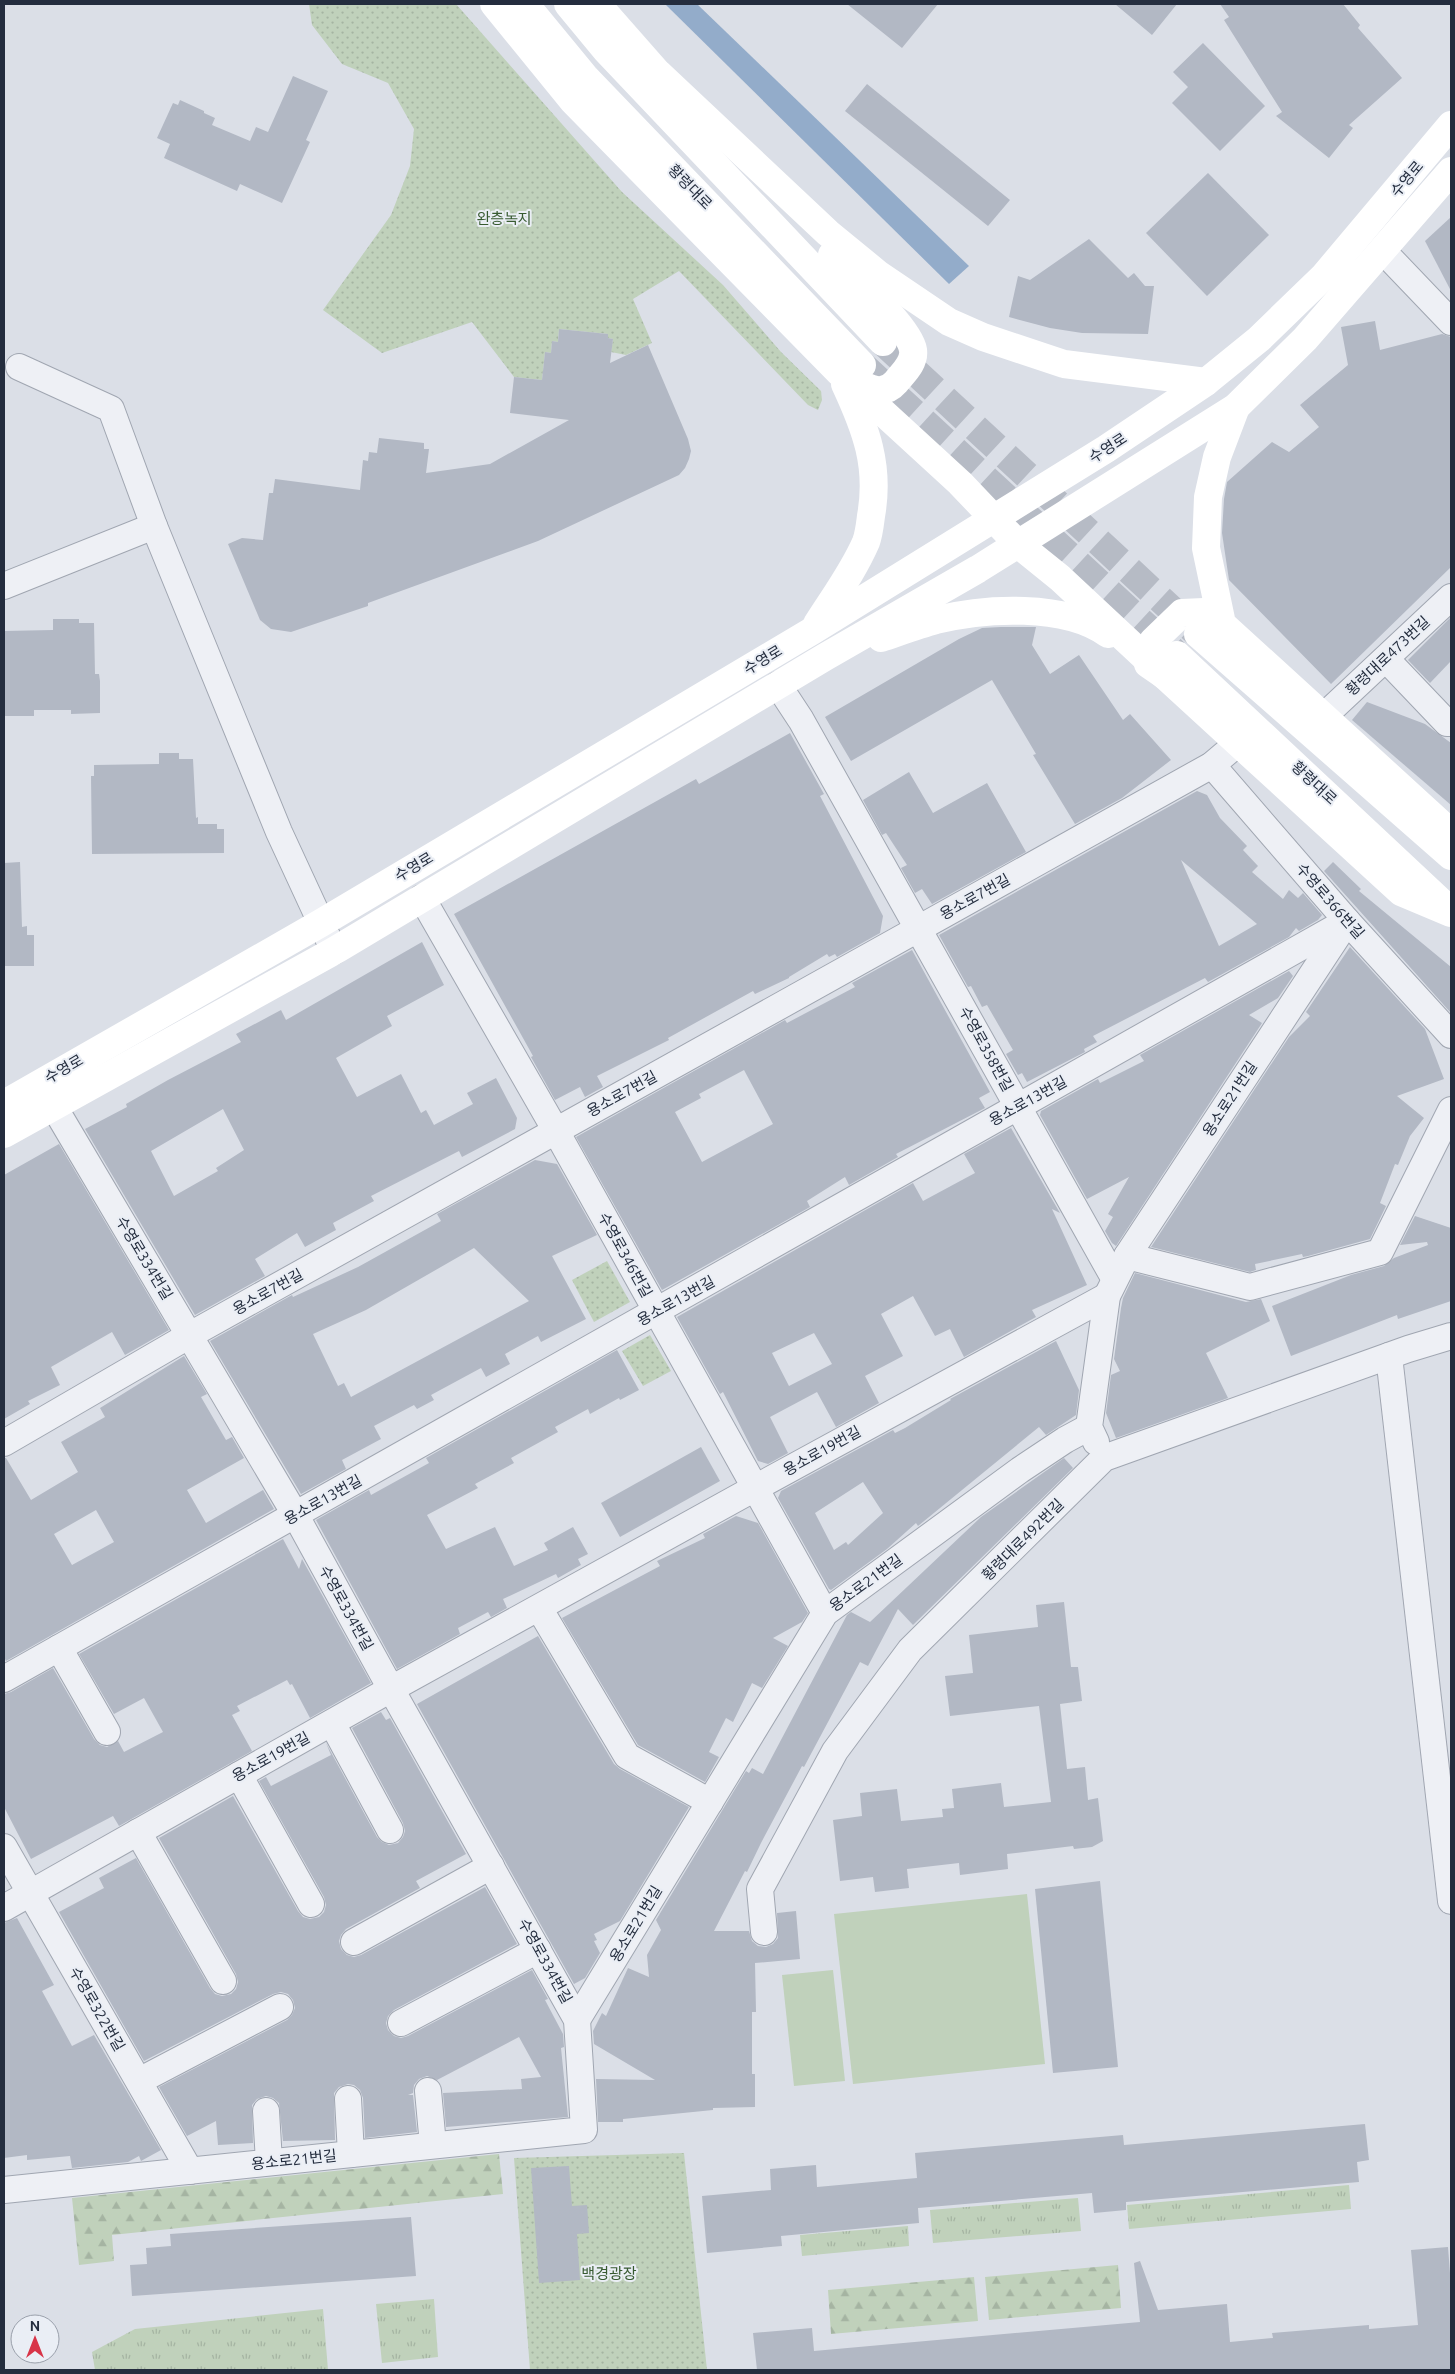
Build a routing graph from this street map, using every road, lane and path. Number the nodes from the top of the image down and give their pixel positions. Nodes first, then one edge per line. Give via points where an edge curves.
1 (494, 4) edge
2 (525, 4) edge
3 (568, 4) edge
4 (597, 4) edge
5 (658, 74) junction
6 (1451, 125) edge
7 (1451, 171) edge
8 (1383, 251) junction
9 (1451, 322) edge
10 (883, 342) tunnel mouth
11 (18, 367) dead end
12 (851, 368) junction
13 (1206, 382) junction
14 (1236, 407) junction
15 (995, 520) junction
16 (154, 526) junction
17 (1019, 545) junction
18 (4, 586) edge
19 (1451, 597) edge
20 (1210, 629) junction
21 (812, 631) junction
22 (825, 657) junction
23 (1386, 659) junction
24 (1171, 665) junction
25 (778, 685) junction
26 (1324, 716) junction
27 (1451, 723) edge
28 (1238, 743) junction
29 (1212, 764) junction
30 (1451, 833) edge
31 (1451, 856) edge
32 (422, 898) junction
33 (1451, 912) edge
34 (1347, 921) junction
35 (320, 923) junction
36 (918, 929) junction
37 (334, 951) junction
38 (1451, 1035) edge
39 (4, 1104) edge
40 (53, 1105) junction
41 (1018, 1107) junction
42 (1451, 1110) edge
43 (556, 1131) junction
44 (4, 1134) edge
45 (1116, 1277) junction
46 (657, 1312) junction
47 (190, 1335) junction
48 (1451, 1336) edge
49 (1389, 1356) junction
50 (1088, 1427) junction
51 (4, 1443) edge
52 (1104, 1458) junction
53 (755, 1488) junction
54 (296, 1516) junction
55 (539, 1608) junction
56 (825, 1614) junction
57 (60, 1648) junction
58 (4, 1679) edge
59 (391, 1690) junction
60 (332, 1723) junction
61 (107, 1732) dead end
62 (239, 1775) junction
63 (710, 1802) junction
64 (390, 1830) dead end
65 (138, 1832) junction
66 (4, 1847) edge
67 (491, 1866) junction
68 (30, 1893) junction
69 (1451, 1901) edge
70 (311, 1904) dead end
71 (4, 1908) edge
72 (764, 1932) dead end
73 (354, 1942) dead end
74 (538, 1950) junction
75 (224, 1981) dead end
76 (280, 2007) dead end
77 (578, 2020) junction
78 (401, 2023) dead end
79 (139, 2081) junction
80 (428, 2091) dead end
81 (348, 2099) dead end
82 (266, 2111) dead end
83 (584, 2130) joint
84 (433, 2146) junction
85 (351, 2154) junction
86 (269, 2162) junction
87 (190, 2171) junction
88 (4, 2190) edge

1 - 12 main road via 573,100
2 - 12 main road, 황령대로 via 585,77
3 - 10 main road via 606,50
4 - 5 main road
5 - 12 main road via 911,340 914,352 911,364 885,390 867,387
5 - 13 main road via 828,233 878,274 949,322 1064,364
6 - 13 main road, 수영로 via 1324,276 1260,339
7 - 8 main road, 수영로
8 - 9 street
8 - 14 main road, 수영로 via 1305,339
11 - 16 street via 111,409
12 - 15 main road
12 - 21 main road via 872,453 875,496 867,540 849,576
13 - 15 main road, 수영로
14 - 17 main road, 수영로
14 - 20 main road via 1217,457 1208,497 1206,548
15 - 17 main road
15 - 21 main road, 수영로
16 - 18 street
16 - 35 street via 279,832
17 - 22 main road, 수영로
17 - 24 main road
19 - 23 street, 황령대로473번길
20 - 24 main road via 1204,612 1182,613 1153,640 1153,656
20 - 26 main road
20 - 31 main road
21 - 35 main road, 수영로
22 - 24 main road via 937,620 1023,611 1052,612 1077,618
22 - 25 main road, 수영로
23 - 26 street, 황령대로473번길
23 - 27 street via 1447,723
24 - 28 main road
24 - 33 main road, 황령대로
25 - 32 main road, 수영로
25 - 36 street, 수영로358번길 via 801,720
26 - 30 main road
28 - 29 street, 용소로7번길
28 - 33 main road via 1401,892
29 - 34 street, 수영로366번길
29 - 36 street, 용소로7번길
32 - 37 main road, 수영로
32 - 43 street, 수영로346번길
34 - 38 street, 수영로366번길
34 - 41 street, 용소로13번길
34 - 45 street, 용소로21번길
35 - 37 street
35 - 39 main road, 수영로
36 - 41 street, 수영로358번길
36 - 43 street, 용소로7번길
37 - 40 main road, 수영로
40 - 44 main road, 수영로
40 - 47 street, 수영로334번길
41 - 45 street, 수영로358번길
41 - 46 street, 용소로13번길
42 - 45 street via 1380,1252 1250,1287
43 - 46 street, 수영로346번길
43 - 47 street, 용소로7번길
45 - 50 street
45 - 53 street, 용소로19번길
46 - 53 street, 수영로346번길
46 - 54 street, 용소로13번길
47 - 51 street, 용소로7번길
47 - 54 street, 수영로334번길
48 - 49 street, 황령대로492번길
49 - 52 street, 황령대로492번길
49 - 69 street
50 - 52 street
50 - 56 street, 용소로21번길 via 1020,1470
52 - 72 street, 황령대로492번길 via 910,1650 835,1750 760,1889
53 - 55 street, 용소로19번길
53 - 56 street, 수영로346번길
54 - 57 street, 용소로13번길
54 - 59 street, 수영로334번길
55 - 59 street, 용소로19번길
55 - 63 street via 627,1756
56 - 63 street, 용소로21번길
57 - 58 street, 용소로13번길
57 - 61 street
59 - 60 street, 용소로19번길
59 - 67 street, 수영로334번길
60 - 62 street, 용소로19번길
60 - 64 street
62 - 65 street, 용소로19번길
62 - 70 street
63 - 77 street, 용소로21번길
65 - 68 street, 용소로19번길
65 - 75 street
66 - 68 street, 수영로322번길
67 - 73 street
67 - 74 street, 수영로334번길
68 - 71 street, 용소로19번길
68 - 79 street, 수영로322번길
74 - 77 street, 수영로334번길
74 - 78 street
76 - 79 street
77 - 83 street, 수영로334번길
79 - 87 street, 수영로322번길
80 - 84 street
81 - 85 street
82 - 86 street
83 - 84 street, 용소로21번길
84 - 85 street, 용소로21번길
85 - 86 street, 용소로21번길
86 - 87 street, 용소로21번길
87 - 88 street, 용소로21번길

